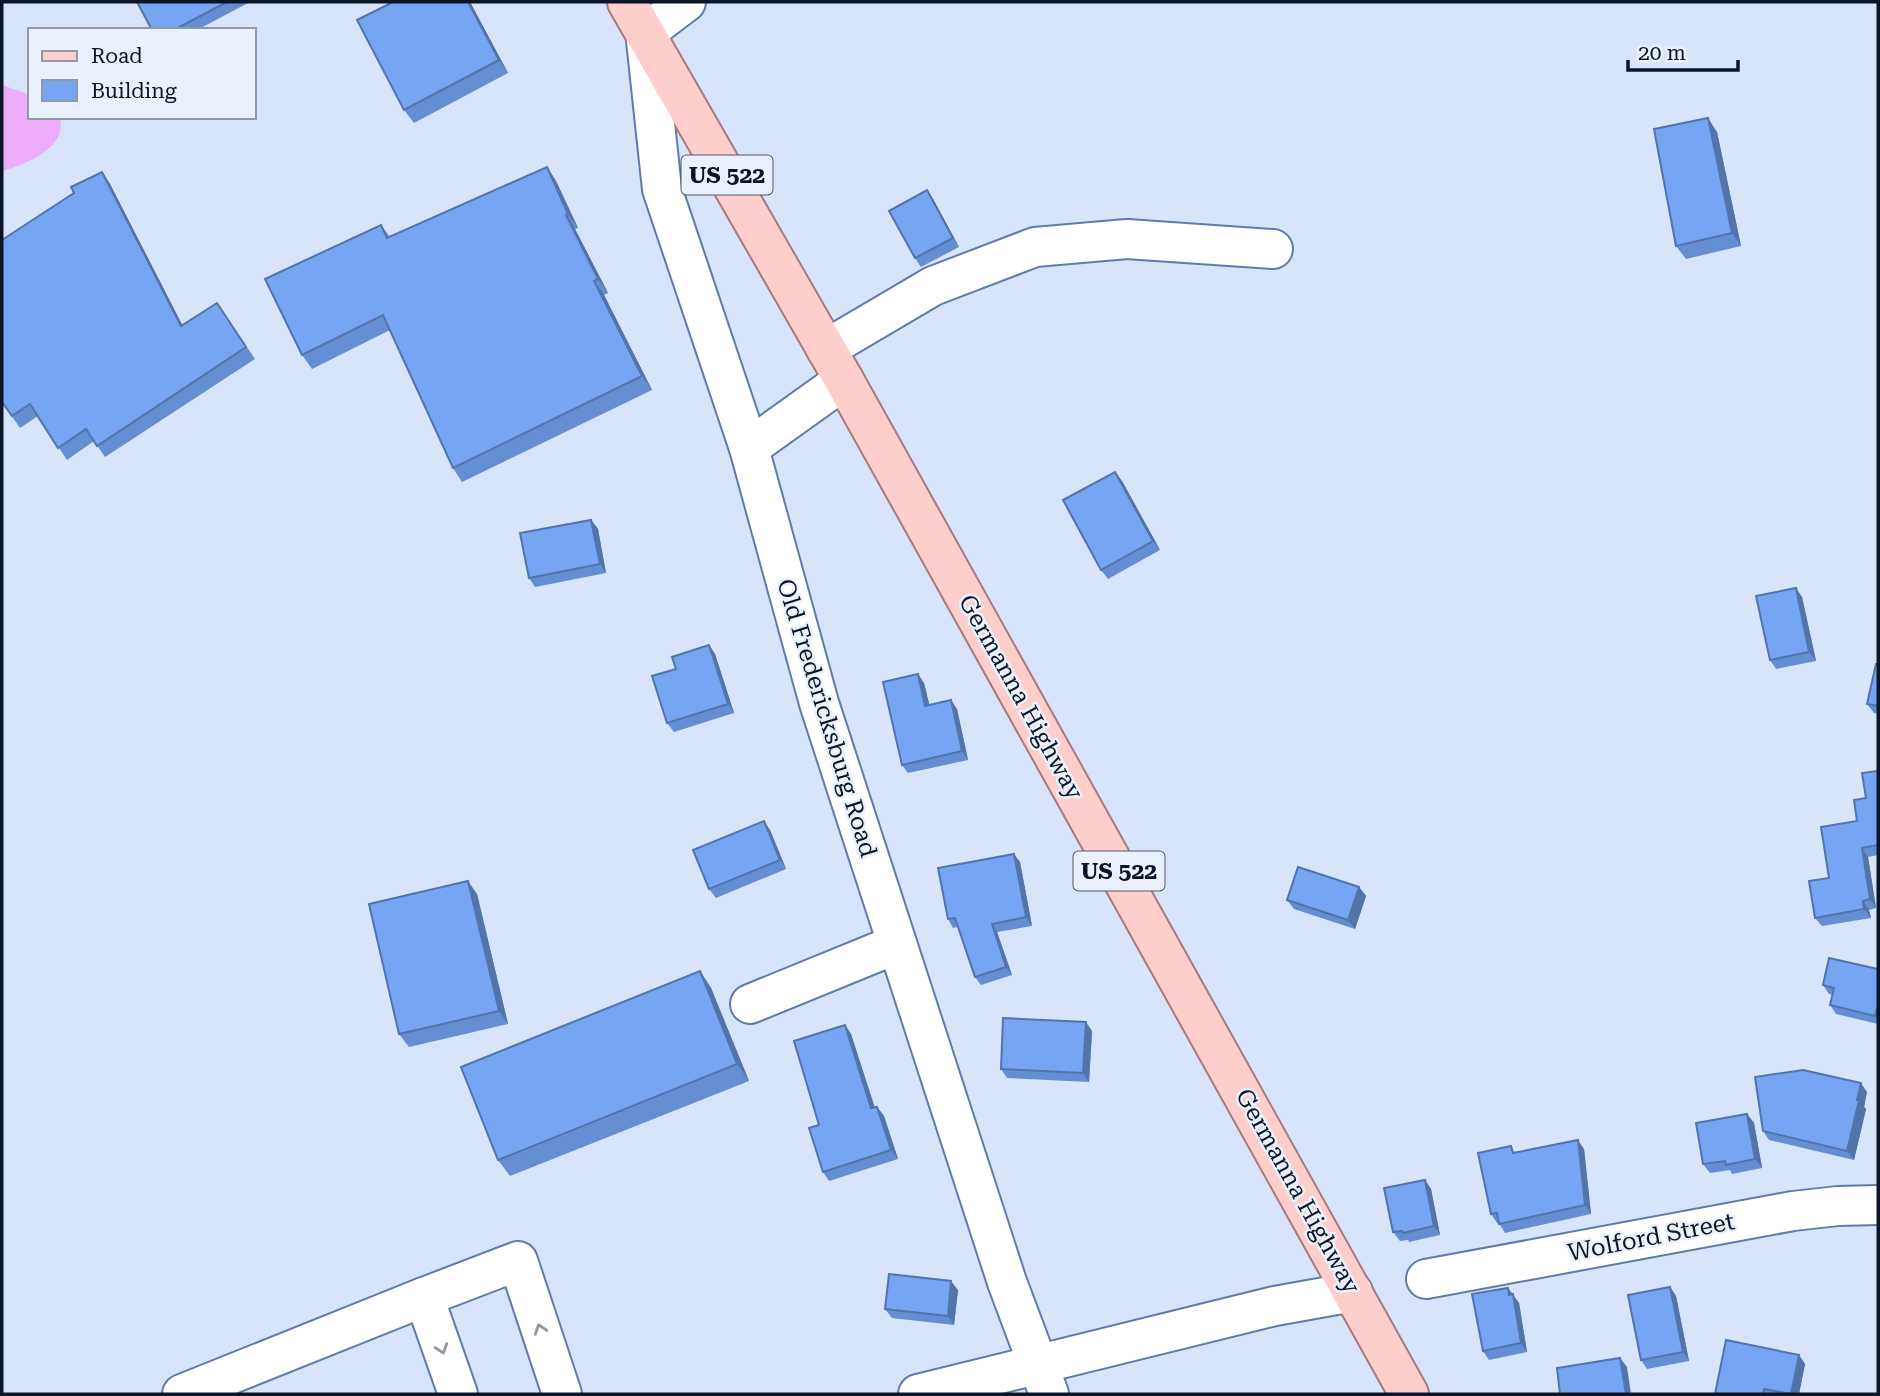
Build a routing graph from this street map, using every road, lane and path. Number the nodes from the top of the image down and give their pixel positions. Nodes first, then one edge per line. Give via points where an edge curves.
1 (686, 2) edge
2 (636, 12) edge
3 (1273, 249) dead end
4 (835, 364) junction
5 (749, 448) junction
6 (897, 944) junction
7 (750, 1003) dead end
8 (1878, 1205) edge
9 (1426, 1279) dead end
10 (1353, 1292) junction
11 (424, 1297) junction
12 (1044, 1379) edge
13 (182, 1394) edge
14 (458, 1394) edge
15 (562, 1394) edge
16 (918, 1394) edge
17 (1409, 1394) edge

1 - 2 street
2 - 4 main road, Germanna Highway / US 522
2 - 5 street, Old Fredericksburg Road via 662,189
3 - 4 street via 1127,239 1035,247 933,286
4 - 5 street
4 - 10 main road, Germanna Highway / US 522
5 - 6 street, Old Fredericksburg Road via 819,703
6 - 7 street
6 - 12 street, Old Fredericksburg Road via 1007,1282
8 - 9 street, Wolford Street via 1793,1211
10 - 12 street via 1275,1306
10 - 17 main road, Germanna Highway / US 522
11 - 13 street
11 -> 14 street
15 -> 11 street via 518,1261
12 - 16 street

